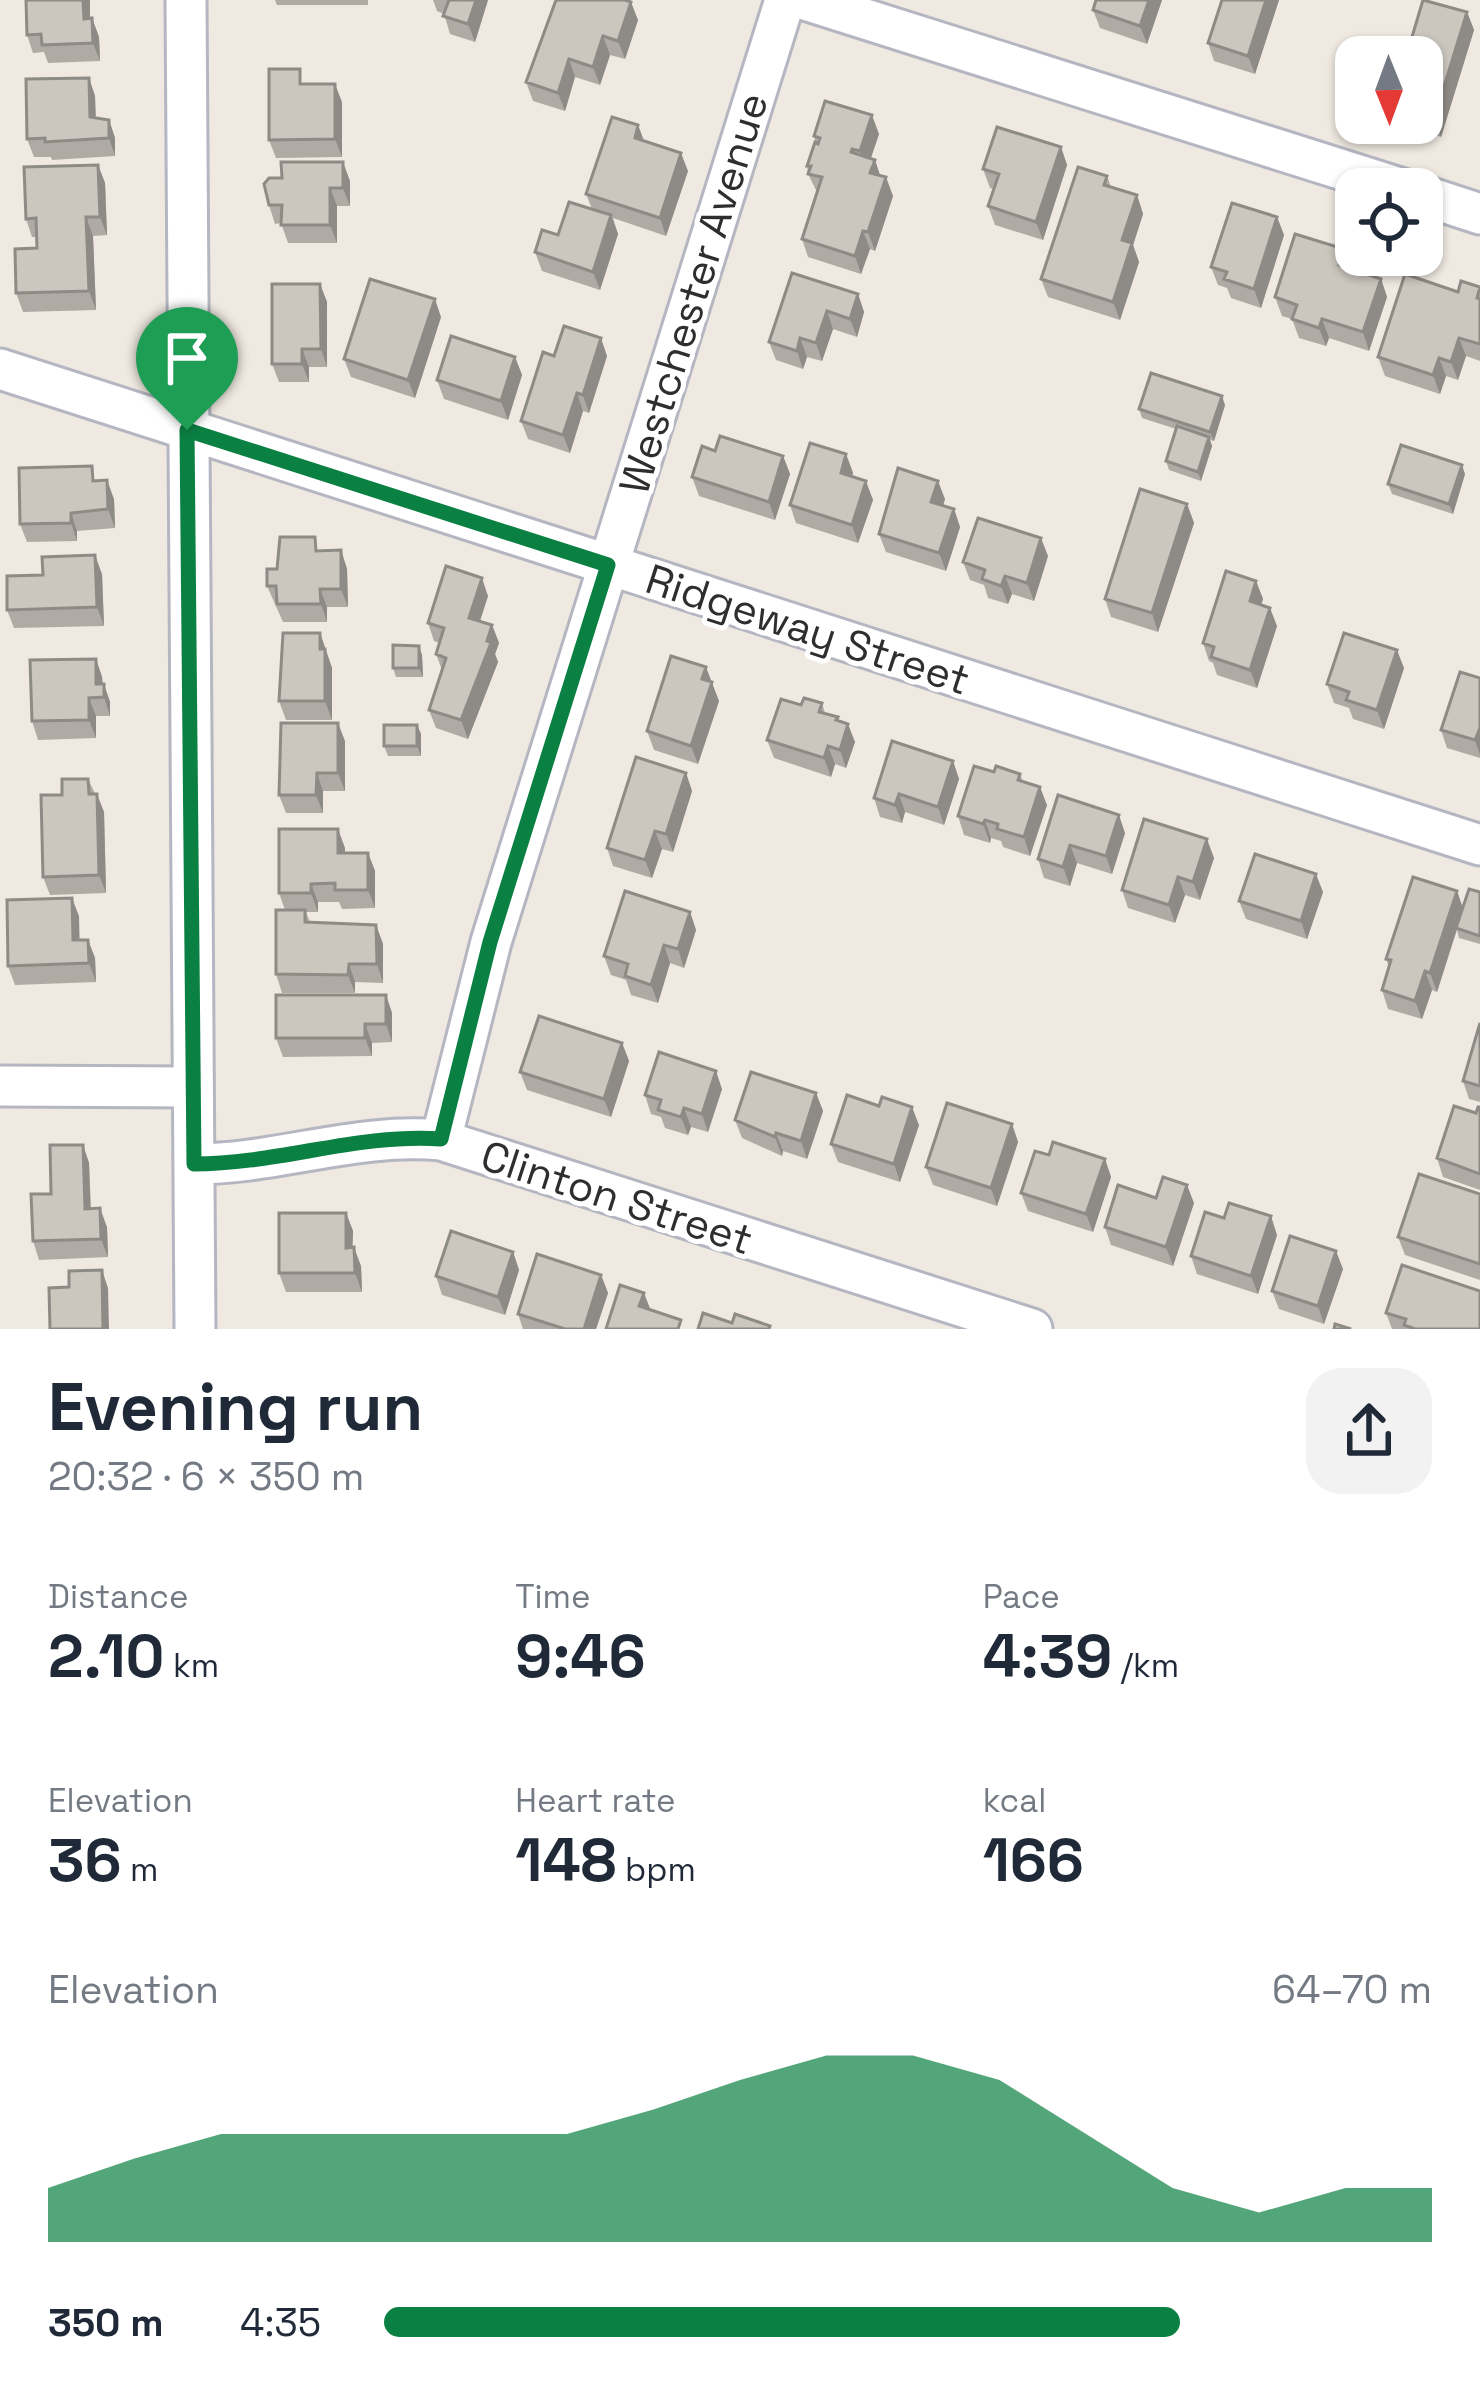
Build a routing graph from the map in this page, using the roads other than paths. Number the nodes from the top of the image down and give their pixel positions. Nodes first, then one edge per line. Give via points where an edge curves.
1 (186, 0) edge
2 (785, 0) edge
3 (805, 0) edge
4 (1337, 168) edge
5 (1443, 202) edge
6 (1480, 214) edge
7 (0, 369) edge
8 (187, 430) junction
9 (608, 565) junction
10 (1480, 845) edge
11 (0, 1086) edge
12 (192, 1087) junction
13 (441, 1139) junction
14 (194, 1164) junction
15 (195, 1329) edge
16 (1032, 1329) edge

1 - 8 street
2 - 9 street, Westchester Avenue
3 - 4 street
5 - 6 street
7 - 8 street, Ridgeway Street
8 - 9 street, Ridgeway Street
8 - 12 street
9 - 10 street, Ridgeway Street
9 - 13 street, Westchester Avenue via 490,942
11 - 12 street
12 - 14 street
13 - 14 street, Clinton Street via 397,1136 272,1160
13 - 16 street, Clinton Street
14 - 15 street

